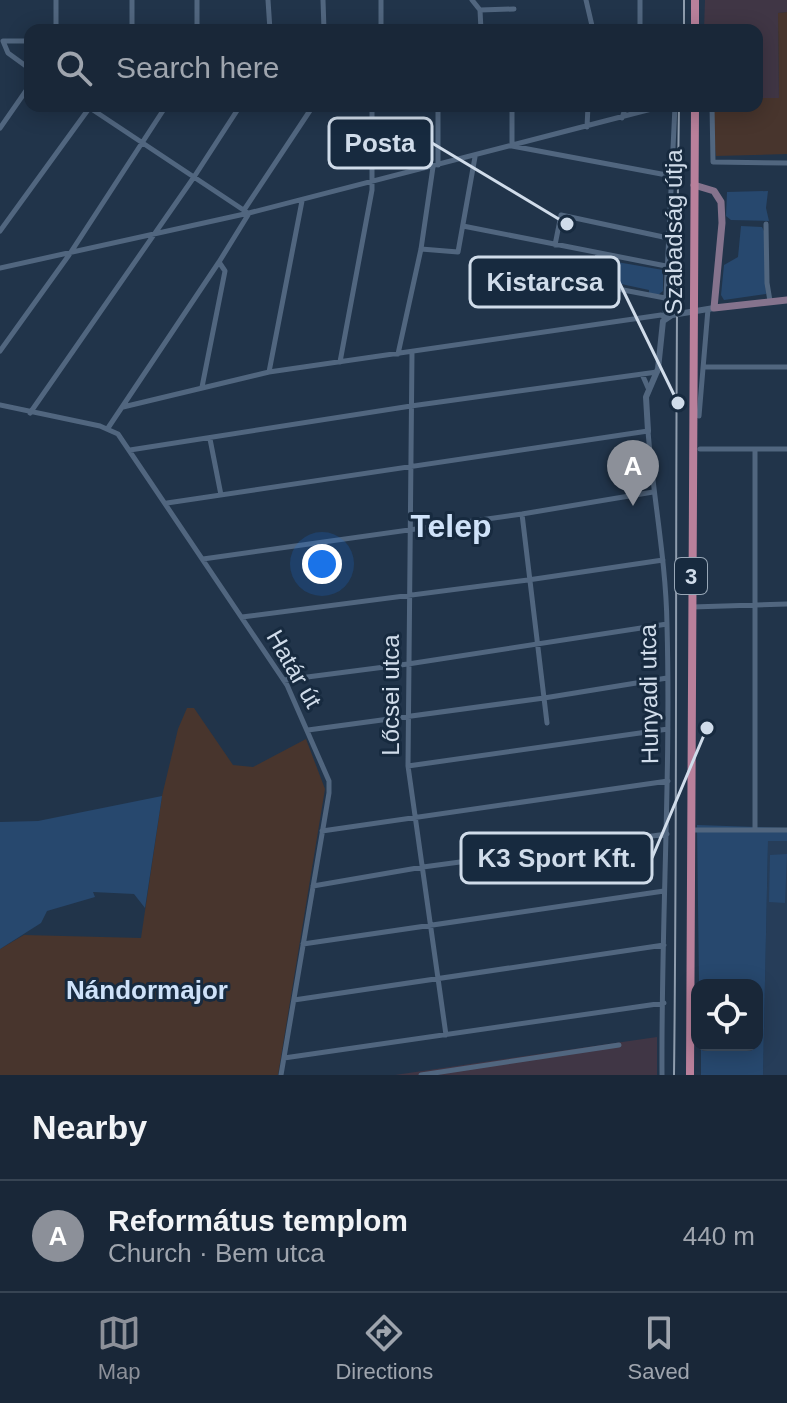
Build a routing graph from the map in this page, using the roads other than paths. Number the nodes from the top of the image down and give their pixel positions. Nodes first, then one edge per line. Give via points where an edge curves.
1 (56, 0) edge
2 (132, 0) edge
3 (197, 0) edge
4 (268, 0) edge
5 (323, 0) edge
6 (381, 0) edge
7 (472, 0) edge
8 (586, 0) edge
9 (640, 0) edge
10 (695, 0) edge
11 (514, 9) dead end
12 (480, 10) junction
13 (56, 24) edge
14 (132, 24) edge
15 (197, 24) edge
16 (270, 24) edge
17 (324, 24) edge
18 (381, 24) edge
19 (481, 24) edge
20 (592, 24) edge
21 (640, 24) edge
22 (695, 24) edge
23 (2, 41) edge
24 (24, 41) edge
25 (8, 53) junction
26 (0, 54) edge
27 (24, 65) edge
28 (24, 94) edge
29 (85, 112) edge
30 (97, 112) edge
31 (162, 112) edge
32 (236, 112) edge
33 (309, 112) edge
34 (372, 112) edge
35 (438, 112) edge
36 (512, 112) edge
37 (588, 112) edge
38 (624, 112) edge
39 (642, 112) edge
40 (675, 112) edge
41 (695, 112) edge
42 (712, 112) edge
43 (622, 118) junction
44 (587, 127) junction
45 (0, 128) edge
46 (143, 142) junction
47 (512, 146) junction
48 (475, 157) junction
49 (787, 163) edge
50 (435, 166) junction
51 (673, 176) junction
52 (194, 177) junction
53 (372, 183) junction
54 (694, 185) junction
55 (302, 200) junction
56 (246, 212) junction
57 (766, 224) dead end
58 (463, 226) junction
59 (0, 231) edge
60 (153, 235) junction
61 (668, 238) junction
62 (555, 245) junction
63 (421, 249) junction
64 (598, 253) junction
65 (69, 255) junction
66 (219, 262) junction
67 (667, 266) junction
68 (0, 268) edge
69 (665, 298) junction
70 (787, 300) edge
71 (770, 301) junction
72 (711, 308) junction
73 (665, 317) junction
74 (0, 351) edge
75 (412, 352) junction
76 (398, 354) junction
77 (340, 362) junction
78 (704, 367) junction
79 (787, 367) edge
80 (269, 372) junction
81 (658, 372) junction
82 (642, 374) junction
83 (202, 387) junction
84 (649, 390) junction
85 (0, 405) edge
86 (411, 406) junction
87 (123, 407) junction
88 (30, 413) junction
89 (699, 416) dead end
90 (108, 428) junction
91 (648, 431) junction
92 (210, 439) junction
93 (700, 449) dead end
94 (755, 449) junction
95 (787, 449) edge
96 (130, 450) junction
97 (410, 467) junction
98 (653, 492) junction
99 (221, 495) junction
100 (167, 503) junction
101 (522, 514) junction
102 (410, 529) junction
103 (203, 559) junction
104 (663, 560) junction
105 (528, 580) junction
106 (409, 595) junction
107 (787, 604) edge
108 (755, 605) junction
109 (691, 607) junction
110 (242, 617) junction
111 (667, 624) junction
112 (539, 645) junction
113 (408, 664) junction
114 (667, 678) junction
115 (284, 680) junction
116 (544, 698) junction
117 (408, 717) junction
118 (547, 723) dead end
119 (668, 729) junction
120 (308, 730) junction
121 (408, 766) junction
122 (668, 781) junction
123 (414, 817) junction
124 (755, 829) junction
125 (690, 830) junction
126 (787, 830) edge
127 (322, 831) junction
128 (667, 834) junction
129 (423, 867) junction
130 (313, 886) junction
131 (664, 891) junction
132 (432, 924) junction
133 (303, 944) junction
134 (664, 945) junction
135 (439, 978) junction
136 (294, 1000) junction
137 (664, 1003) junction
138 (691, 1030) joint
139 (446, 1035) junction
140 (619, 1045) dead end
141 (691, 1051) edge
142 (284, 1058) junction
143 (281, 1075) edge
144 (421, 1075) edge
145 (662, 1075) edge
146 (692, 1075) edge

1 - 13 street
2 - 14 street
3 - 15 street
4 - 16 street
5 - 17 street
6 - 18 street
7 - 12 street
8 - 20 street
9 - 21 street
10 - 22 main road
11 - 12 street
12 - 19 street
23 - 24 street
23 - 25 street
25 - 26 street
25 - 27 street
28 - 45 street
29 - 59 street
30 - 46 street
31 - 46 street
32 - 52 street
33 - 56 street
34 - 53 street
35 - 50 street
36 - 47 street
37 - 44 street
38 - 43 street
39 - 43 street
40 - 51 street
41 - 54 main road, Szabadság útja / 3
42 - 49 street via 713,162
43 - 44 street
44 - 47 street
46 - 52 street
46 - 65 street
47 - 48 street
47 - 51 street
48 - 50 street
48 - 58 street
50 - 53 street
50 - 63 street
51 - 61 street
52 - 56 street
52 - 60 street
53 - 55 street
53 - 77 street
54 - 72 main road via 714,191 722,206
54 - 109 main road, Szabadság útja / 3
55 - 56 street
55 - 80 street
56 - 60 street
56 - 66 street
57 - 71 street
58 - 62 street
58 - 63 street via 458,252
60 - 65 street
60 - 88 street
61 - 62 street via 561,215
61 - 67 street
62 - 64 street
63 - 76 street
64 - 67 street
64 - 69 street via 592,284
65 - 68 street
65 - 74 street
66 - 83 street via 225,271
66 - 87 street
67 - 69 street
69 - 73 street
70 - 71 main road
71 - 72 main road
72 - 73 street
72 - 78 street
73 - 75 street
73 - 81 street, Hunyadi utca
75 - 76 street
75 - 86 street, Lőcsei utca
76 - 77 street
77 - 80 street
78 - 79 street
78 - 89 street
80 - 83 street
81 - 82 street
81 - 84 street, Hunyadi utca
82 - 84 street
82 - 86 street
83 - 87 street
84 - 91 street, Hunyadi utca
85 - 88 street
86 - 92 street
86 - 97 street, Lőcsei utca
87 - 90 street
88 - 90 street
90 - 96 street, Határ út
91 - 97 street
91 - 98 street, Hunyadi utca
92 - 96 street
92 - 99 street
93 - 94 street
94 - 95 street
94 - 108 street
96 - 100 street, Határ út
97 - 99 street
97 - 102 street, Lőcsei utca
98 - 101 street
98 - 104 street, Hunyadi utca
99 - 100 street
100 - 103 street, Határ út
101 - 102 street
101 - 105 street
102 - 103 street
102 - 106 street, Lőcsei utca
103 - 110 street, Határ út
104 - 105 street
104 - 111 street, Hunyadi utca
105 - 106 street
105 - 112 street
106 - 110 street
106 - 113 street, Lőcsei utca
107 - 108 street
108 - 109 street
108 - 124 street
109 - 125 main road, Szabadság útja / 3
110 - 115 street, Határ út
111 - 112 street
111 - 114 street, Hunyadi utca
112 - 113 street
112 - 116 street
113 - 115 street
113 - 117 street, Lőcsei utca
114 - 116 street
114 - 119 street, Hunyadi utca
115 - 120 street, Határ út
116 - 117 street
116 - 118 street
117 - 120 street
117 - 121 street, Lőcsei utca
119 - 121 street
119 - 122 street, Hunyadi utca
120 - 127 street, Határ út via 329,783
121 - 123 street, Lőcsei utca
122 - 123 street
122 - 128 street, Hunyadi utca
123 - 127 street
123 - 129 street, Lőcsei utca
124 - 125 street
124 - 126 street
125 - 138 main road, Szabadság útja / 3
127 - 130 street, Határ út
128 - 129 street
128 - 131 street, Hunyadi utca
129 - 130 street
129 - 132 street, Lőcsei utca
130 - 133 street, Határ út
131 - 132 street
131 - 134 street, Hunyadi utca
132 - 133 street
132 - 135 street, Lőcsei utca
133 - 136 street, Határ út
134 - 135 street
134 - 137 street, Hunyadi utca
135 - 136 street
135 - 139 street, Lőcsei utca
136 - 142 street, Határ út
137 - 139 street
137 - 145 street, Hunyadi utca
138 - 146 main road, 3
139 - 142 street
140 - 144 street
141 - 146 main road, 3
142 - 143 street, Határ út

